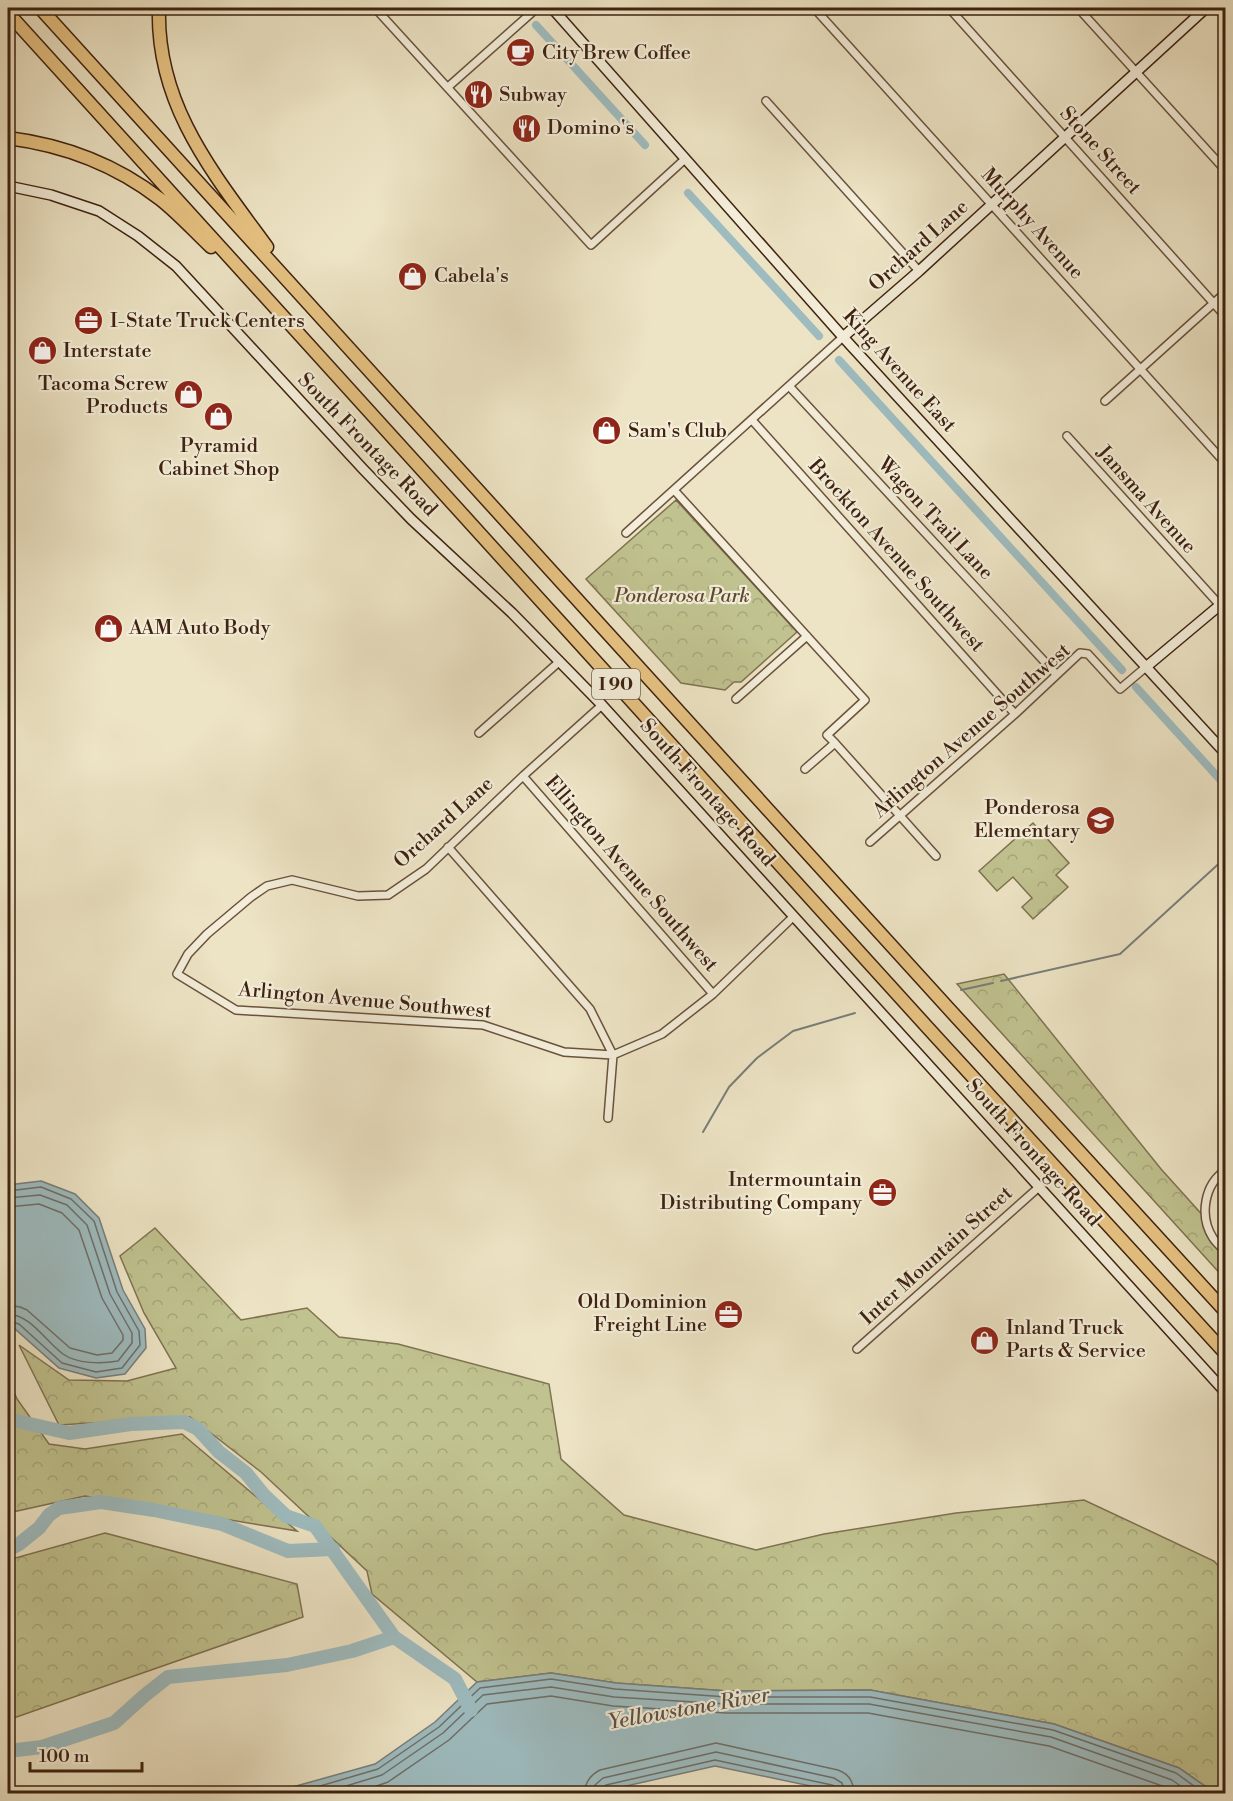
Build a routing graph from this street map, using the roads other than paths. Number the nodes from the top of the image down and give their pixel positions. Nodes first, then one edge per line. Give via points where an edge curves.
1 (40, 8) edge
2 (159, 8) edge
3 (375, 8) edge
4 (537, 8) edge
5 (552, 8) edge
6 (814, 8) edge
7 (949, 8) edge
8 (1078, 8) edge
9 (1206, 8) edge
10 (8, 13) edge
11 (1136, 72) junction
12 (448, 87) junction
13 (766, 102) dead end
14 (1065, 137) junction
15 (8, 138) edge
16 (686, 159) junction
17 (1226, 171) edge
18 (8, 186) edge
19 (992, 204) junction
20 (919, 271) junction
21 (1226, 292) edge
22 (305, 299) junction
23 (1213, 303) junction
24 (281, 314) junction
25 (1226, 317) edge
26 (843, 337) junction
27 (1139, 370) junction
28 (789, 386) junction
29 (1105, 401) dead end
30 (752, 420) junction
31 (1067, 436) dead end
32 (1226, 464) edge
33 (674, 490) junction
34 (626, 533) dead end
35 (1223, 606) edge
36 (807, 636) junction
37 (560, 661) junction
38 (1146, 667) junction
39 (1056, 674) junction
40 (736, 699) dead end
41 (602, 705) junction
42 (1015, 714) junction
43 (479, 733) dead end
44 (835, 743) junction
45 (1226, 754) edge
46 (805, 770) dead end
47 (523, 776) junction
48 (900, 816) junction
49 (870, 842) dead end
50 (448, 847) junction
51 (936, 856) dead end
52 (794, 916) junction
53 (177, 974) joint
54 (713, 994) junction
55 (613, 1055) junction
56 (608, 1118) dead end
57 (1226, 1170) edge
58 (1039, 1187) junction
59 (1226, 1252) edge
60 (1226, 1312) edge
61 (857, 1349) dead end
62 (1226, 1354) edge
63 (1226, 1393) edge

1 - 22 highway, I 90
2 - 22 highway via 162,60 194,143
3 - 12 street
4 - 12 street
5 - 16 main road, King Avenue East
6 - 19 street, Murphy Avenue
7 - 14 street, Stone Street
8 - 11 street
9 - 11 main road, Orchard Lane
10 - 24 highway, I 90
11 - 14 main road, Orchard Lane
11 - 17 street
12 - 16 street via 591,245
13 - 20 street
14 - 19 main road, Orchard Lane
14 - 23 street, Stone Street
15 - 24 highway via 39,142 78,154 134,182 160,199
16 - 26 main road, King Avenue East
18 - 37 main road, South Frontage Road via 51,195 99,212 176,266 403,510
19 - 20 main road, Orchard Lane
19 - 27 street, Murphy Avenue
20 - 26 main road, Orchard Lane
21 - 23 street
22 - 60 highway, I 90
23 - 25 street, Stone Street
23 - 27 street
24 - 62 highway, I 90
26 - 28 street, Orchard Lane
26 - 38 main road, King Avenue East
27 - 29 street
27 - 32 street, Murphy Avenue
28 - 30 street, Orchard Lane
28 - 39 street, Wagon Trail Lane
30 - 33 street, Orchard Lane
30 - 42 street, Brockton Avenue Southwest
31 - 35 street, Jansma Avenue
33 - 34 street, Orchard Lane
33 - 36 street
35 - 38 main road
36 - 40 street
36 - 44 street via 865,700 827,735
37 - 41 main road, South Frontage Road
37 - 43 street
38 - 39 street, Arlington Avenue Southwest via 1120,689 1088,654 1080,653
38 - 45 main road, King Avenue East
39 - 42 street, Arlington Avenue Southwest
41 - 47 street, Orchard Lane
41 - 52 main road, South Frontage Road
42 - 48 street, Arlington Avenue Southwest
44 - 46 street
44 - 48 street
47 - 50 street, Orchard Lane
47 - 54 street, Ellington Avenue Southwest
48 - 49 street, Arlington Avenue Southwest
48 - 51 street
50 - 53 street, Orchard Lane via 426,869 388,895 358,896 292,880 267,886 207,933
50 - 55 street via 590,1009
52 - 54 street, Arlington Avenue Southwest
52 - 58 main road, South Frontage Road
53 - 55 street, Arlington Avenue Southwest via 236,1010 483,1025 564,1052
54 - 55 street, Arlington Avenue Southwest via 662,1034
55 - 56 street
57 - 59 street via 1210,1187 1205,1200 1212,1237
58 - 61 street, Inter Mountain Street
58 - 63 main road, South Frontage Road

